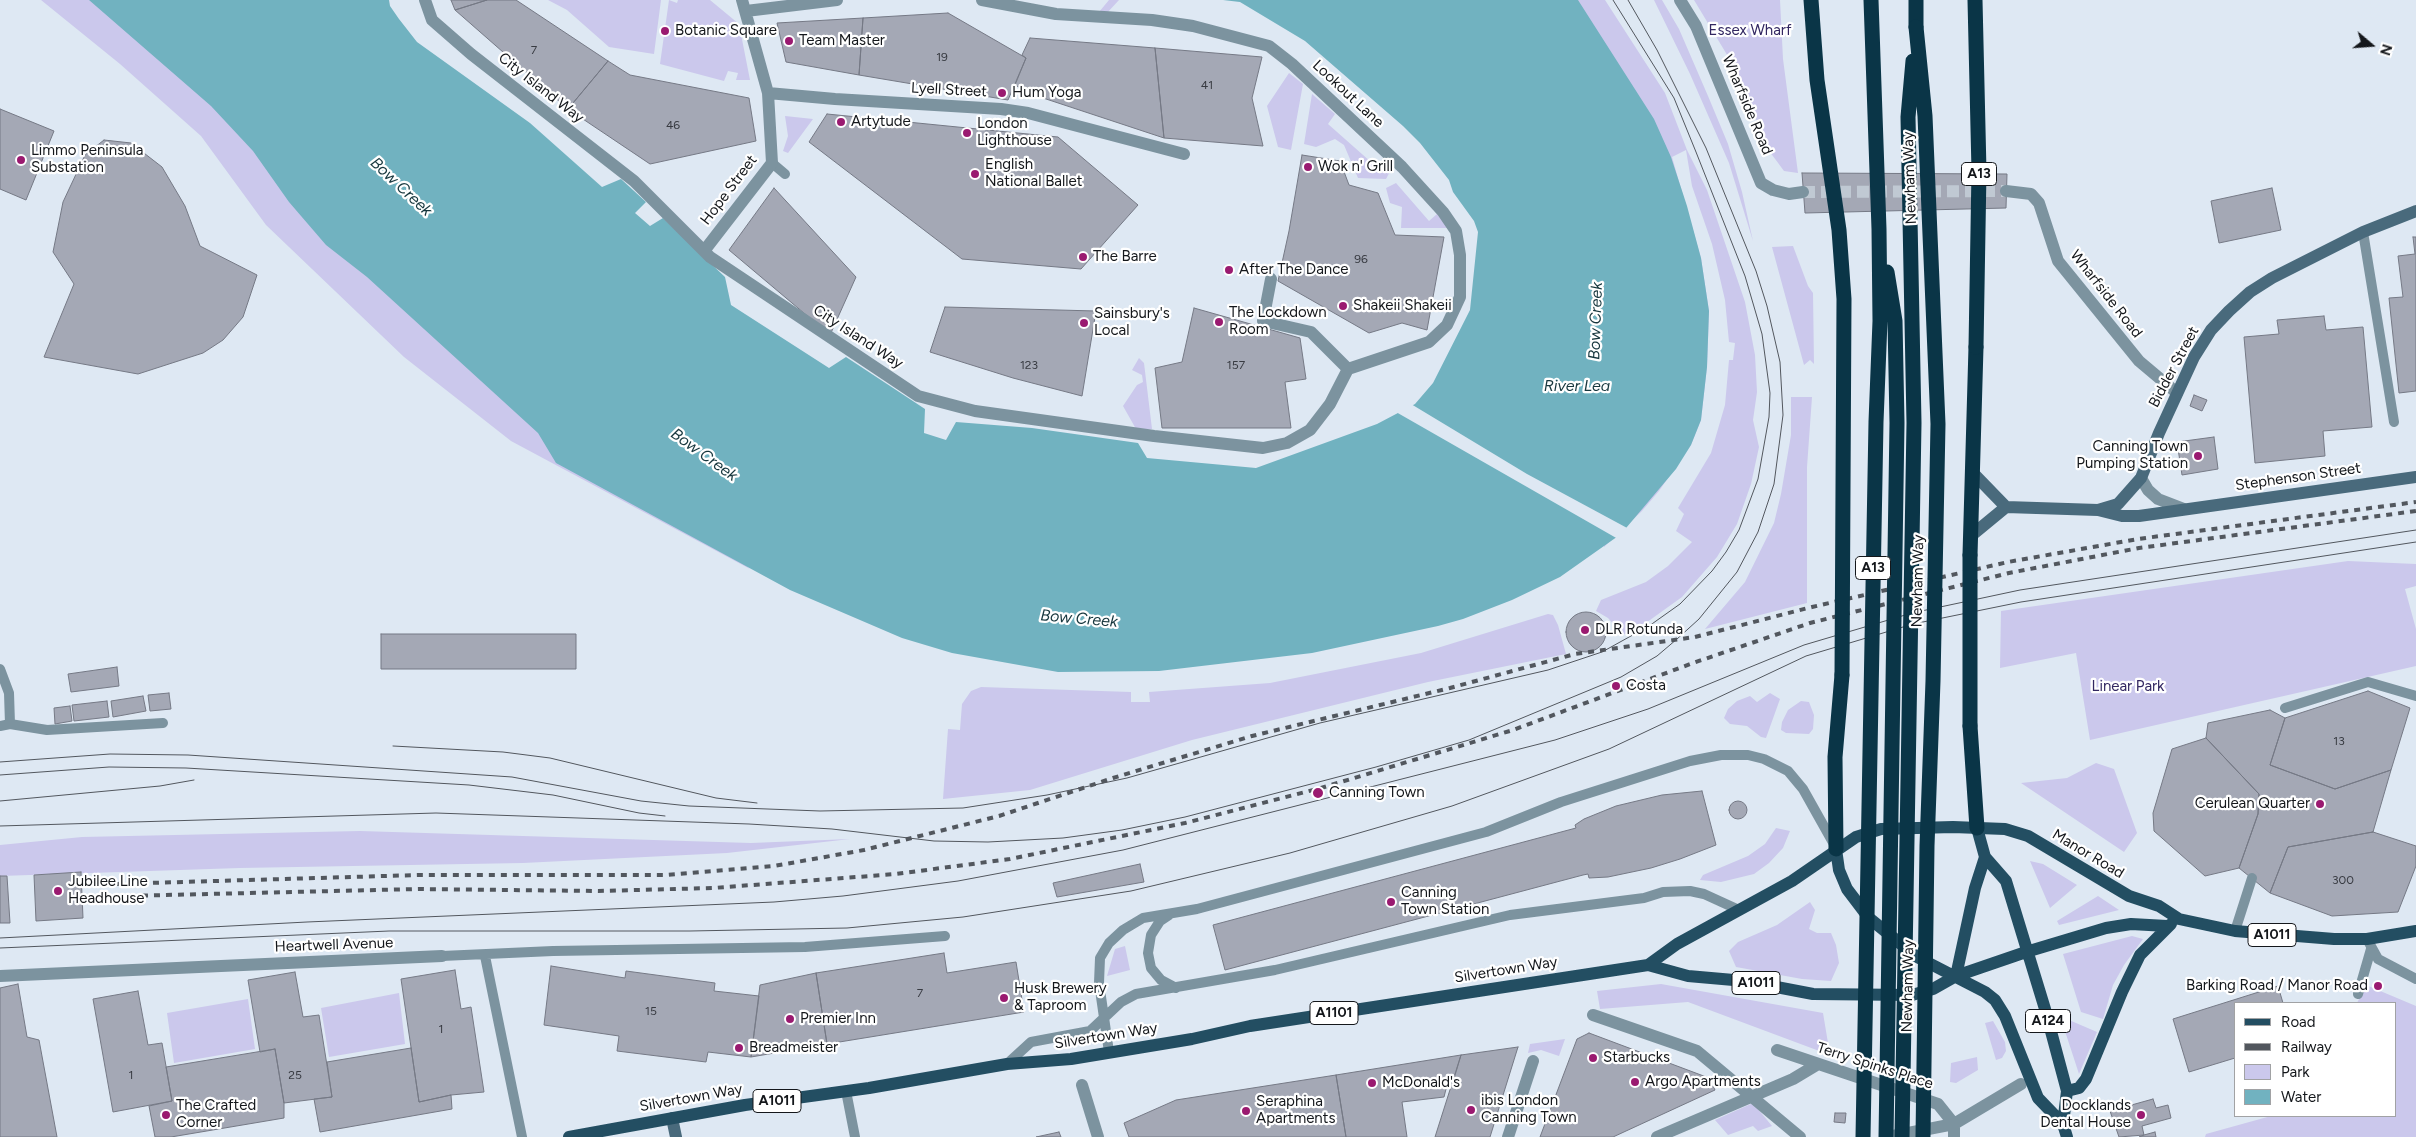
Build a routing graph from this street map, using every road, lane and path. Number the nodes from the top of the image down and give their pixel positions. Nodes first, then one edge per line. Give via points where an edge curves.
1 (425, 0) edge
2 (837, 0) edge
3 (982, 0) edge
4 (1680, 0) edge
5 (1811, 0) edge
6 (1871, 0) edge
7 (1916, 0) edge
8 (1975, 0) edge
9 (744, 6) edge
10 (1916, 27) junction
11 (768, 93) junction
12 (1184, 154) dead end
13 (772, 163) junction
14 (785, 174) dead end
15 (2006, 191) tunnel mouth
16 (1803, 192) tunnel mouth
17 (2416, 211) edge
18 (1879, 229) junction
19 (2362, 232) junction
20 (704, 251) junction
21 (1271, 279) dead end
22 (1348, 369) junction
23 (2177, 393) junction
24 (2394, 422) dead end
25 (1973, 473) junction
26 (2416, 477) edge
27 (2141, 478) junction
28 (2006, 507) junction
29 (2184, 509) junction
30 (2094, 510) junction
31 (1972, 535) junction
32 (0, 669) edge
33 (2416, 696) edge
34 (2285, 708) dead end
35 (163, 723) dead end
36 (5, 725) edge
37 (1977, 828) junction
38 (1836, 849) junction
39 (1985, 857) junction
40 (2252, 878) dead end
41 (1739, 910) junction
42 (1169, 914) junction
43 (2179, 919) junction
44 (2167, 926) junction
45 (2235, 931) junction
46 (2416, 931) edge
47 (945, 936) dead end
48 (2369, 944) junction
49 (2026, 952) junction
50 (442, 956) joint
51 (485, 956) junction
52 (1648, 965) junction
53 (0, 976) edge
54 (1956, 976) junction
55 (2416, 979) edge
56 (1176, 988) junction
57 (2358, 994) dead end
58 (1593, 1015) dead end
59 (1104, 1019) junction
60 (1777, 1050) dead end
61 (1108, 1052) junction
62 (1533, 1061) dead end
63 (1007, 1064) junction
64 (1818, 1064) junction
65 (2026, 1083) junction
66 (1082, 1085) dead end
67 (846, 1091) junction
68 (2067, 1091) junction
69 (1751, 1097) junction
70 (672, 1118) junction
71 (2063, 1124) junction
72 (1954, 1131) edge
73 (522, 1137) edge
74 (569, 1137) edge
75 (676, 1137) edge
76 (855, 1137) edge
77 (1098, 1137) edge
78 (1508, 1137) edge
79 (1657, 1137) edge
80 (1800, 1137) edge
81 (1863, 1137) edge
82 (1887, 1137) edge
83 (1902, 1137) edge
84 (1924, 1137) edge
85 (2067, 1137) edge

1 - 20 street, City Island Way via 432,20 634,181
2 - 9 street
3 - 22 street, Lookout Lane via 1056,14 1193,26 1269,46 1402,168 1456,231 1460,255 1460,297 1447,325 1429,342
4 - 16 street, Wharfside Road via 1700,34 1761,183 1789,194
5 - 38 highway, A13, bridge via 1817,80 1839,230 1844,299 1842,675 1835,757
6 - 18 highway, Newham Way / A13, bridge
7 - 10 highway, Newham Way / A13
8 - 25 highway, A13, bridge via 1979,171
9 - 11 street, Hope Street
10 - 83 highway, Newham Way / A13, bridge via 1908,117 1914,423
10 - 84 highway, Newham Way / A13, bridge via 1925,116 1938,424 1927,846
11 - 12 street, Lyell Street via 1001,109 1028,113
11 - 13 street, Hope Street
13 - 14 lane
13 - 20 street, Hope Street
15 - 23 street, Wharfside Road via 2031,194 2039,203 2058,261 2130,350
17 - 19 main road, Bidder Street
18 - 81 highway, Newham Way / A13, bridge via 1880,321
18 - 82 highway, Newham Way / A13, bridge via 1895,321 1897,422
19 - 23 main road, Bidder Street via 2250,292 2212,330 2194,357
19 - 24 lane
20 - 22 street, City Island Way via 749,285 918,396 975,411 1263,448 1287,442 1310,430 1330,404
21 - 22 street via 1263,321 1311,332
23 - 27 main road, Bidder Street
25 - 28 main road
25 - 31 highway, A13
26 - 29 main road, Stephenson Street
27 - 29 street, Stephenson Street via 2158,499
27 - 30 main road, Bidder Street via 2118,504
28 - 30 main road, Stephenson Street
28 - 31 main road
29 - 30 main road, Stephenson Street via 2130,516
31 - 37 highway, A13, bridge via 1970,726
32 - 36 lane via 8,693
33 - 34 lane via 2368,682
35 - 36 lane via 47,730
37 - 38 main road, Silvertown Way / A1011 via 1881,829 1856,837
37 - 39 main road, A13
37 - 43 main road, Manor Road / A1011 via 2005,829 2028,836 2112,887 2159,906
38 - 41 main road, Silvertown Way / A1011 via 1792,881
38 - 42 lane via 1803,788 1788,772 1764,759 1748,755 1721,755 1690,761 1571,799 1486,832
38 - 54 main road via 1839,870 1847,889 1870,918 1917,957 1937,970
39 - 49 main road, A124 via 2006,880
39 - 54 main road
40 - 45 lane
41 - 52 main road, Silvertown Way / A1011 via 1677,944
41 - 56 lane via 1704,894 1663,892 1644,898 1510,915 1275,970
42 - 56 lane via 1151,935 1148,953 1151,968 1161,980
42 - 59 lane via 1143,918 1109,943 1100,958 1098,970
43 - 44 main road
43 - 45 main road, Manor Road / A1011
44 - 49 main road, A1011 via 2131,924 2106,928
44 - 68 main road via 2140,955 2086,1079 2079,1088
45 - 48 main road, Manor Road / A1011
46 - 48 main road, Manor Road / A1011
47 - 51 lane, Heartwell Avenue via 805,948 553,950
48 - 55 lane via 2378,959
48 - 57 lane
49 - 54 main road, A1011
49 - 68 main road, A124
50 - 51 lane, Heartwell Avenue
50 - 53 street, Heartwell Avenue
51 - 73 lane
52 - 54 main road, Silvertown Way / A1011 via 1688,976 1745,981 1813,994 1912,995 1933,989
52 - 61 main road, Silvertown Way / A1101 via 1250,1026
54 - 65 main road, A124 via 1995,1000 2005,1016
56 - 59 lane via 1136,994 1121,1002
58 - 69 street via 1697,1051
59 - 61 lane
59 - 63 lane via 1090,1031 1031,1042
60 - 64 street, Terry Spinks Place
61 - 63 main road, Silvertown Way / A1011 via 1030,1064
62 - 78 street
63 - 67 main road, Silvertown Way / A1011
64 - 69 street
64 - 72 street, Terry Spinks Place via 1938,1104
65 - 71 main road, A124
65 - 72 street
66 - 77 street
67 - 70 main road, Silvertown Way / A1011
67 - 76 lane
68 - 71 main road, A124
69 - 79 street
69 - 80 street
70 - 74 main road, Silvertown Way / A1011
70 - 75 main road
71 - 85 main road, A124
72 - 82 street

